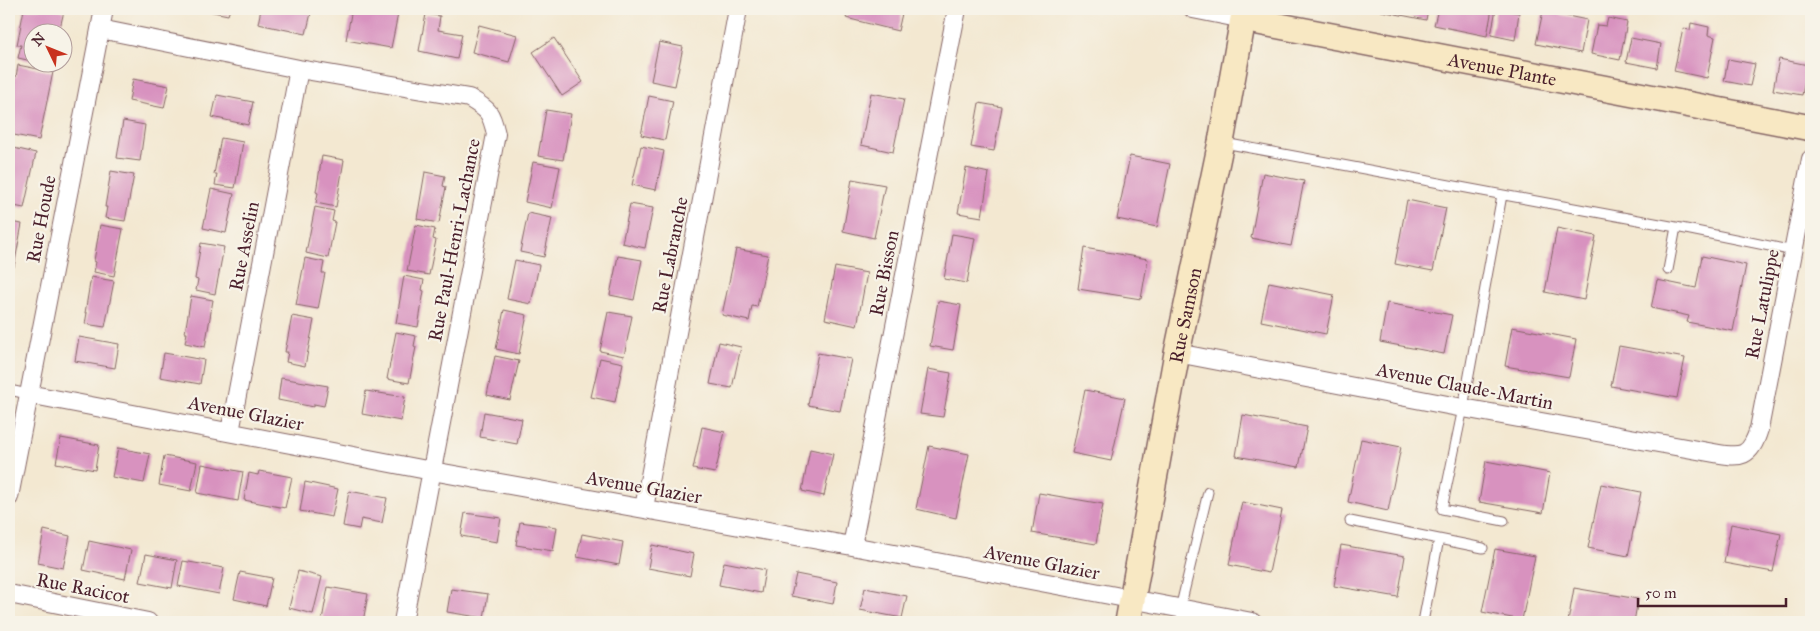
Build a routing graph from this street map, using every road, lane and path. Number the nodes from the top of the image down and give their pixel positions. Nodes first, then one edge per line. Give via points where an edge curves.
1 (104, 9) edge
2 (738, 9) edge
3 (957, 9) edge
4 (1193, 9) edge
5 (1244, 14) edge
6 (100, 30) junction
7 (299, 69) junction
8 (1811, 128) edge
9 (1221, 142) junction
10 (1811, 159) edge
11 (1502, 195) junction
12 (1676, 227) junction
13 (1794, 251) junction
14 (1668, 270) dead end
15 (1176, 353) junction
16 (9, 390) edge
17 (28, 394) junction
18 (1463, 408) junction
19 (230, 432) junction
20 (1745, 453) joint
21 (432, 471) junction
22 (1208, 492) dead end
23 (9, 497) edge
24 (644, 508) junction
25 (1350, 521) dead end
26 (1504, 521) dead end
27 (1439, 539) junction
28 (852, 546) junction
29 (1483, 548) dead end
30 (9, 594) edge
31 (1180, 609) junction
32 (1130, 611) edge
33 (148, 622) edge
34 (403, 622) edge
35 (1252, 622) edge
36 (1423, 622) edge

1 - 6 street, Rue Houde
2 - 24 street, Rue Labranche
3 - 28 street, Rue Bisson
4 - 5 street, Avenue Plante
5 - 8 street, Avenue Plante
5 - 9 street, Rue Samson
6 - 7 street, Rue Paul-Henri-Lachance
6 - 17 street, Rue Houde
7 - 19 street, Rue Asselin
7 - 21 street, Rue Paul-Henri-Lachance via 470,98 493,117 496,134
9 - 11 lane
9 - 15 street, Rue Samson
10 - 13 street, Rue Latulippe
11 - 12 lane
11 - 18 lane
12 - 13 lane
12 - 14 lane
13 - 20 street, Rue Latulippe via 1759,429 1755,443
15 - 18 street, Avenue Claude-Martin
15 - 32 street, Rue Samson
16 - 17 lane
17 - 19 street, Avenue Glazier
17 - 23 street, Rue Houde
18 - 20 street, Avenue Claude-Martin via 1727,456
18 - 26 lane via 1442,509
19 - 21 street, Avenue Glazier
21 - 24 street, Avenue Glazier
21 - 34 street, Rue Paul-Henri-Lachance
22 - 31 lane
24 - 28 street, Avenue Glazier
25 - 27 lane
27 - 29 lane
27 - 36 lane
28 - 32 street, Avenue Glazier
30 - 33 street, Rue Racicot
31 - 32 street, Avenue Glazier
31 - 35 street, Avenue Glazier

